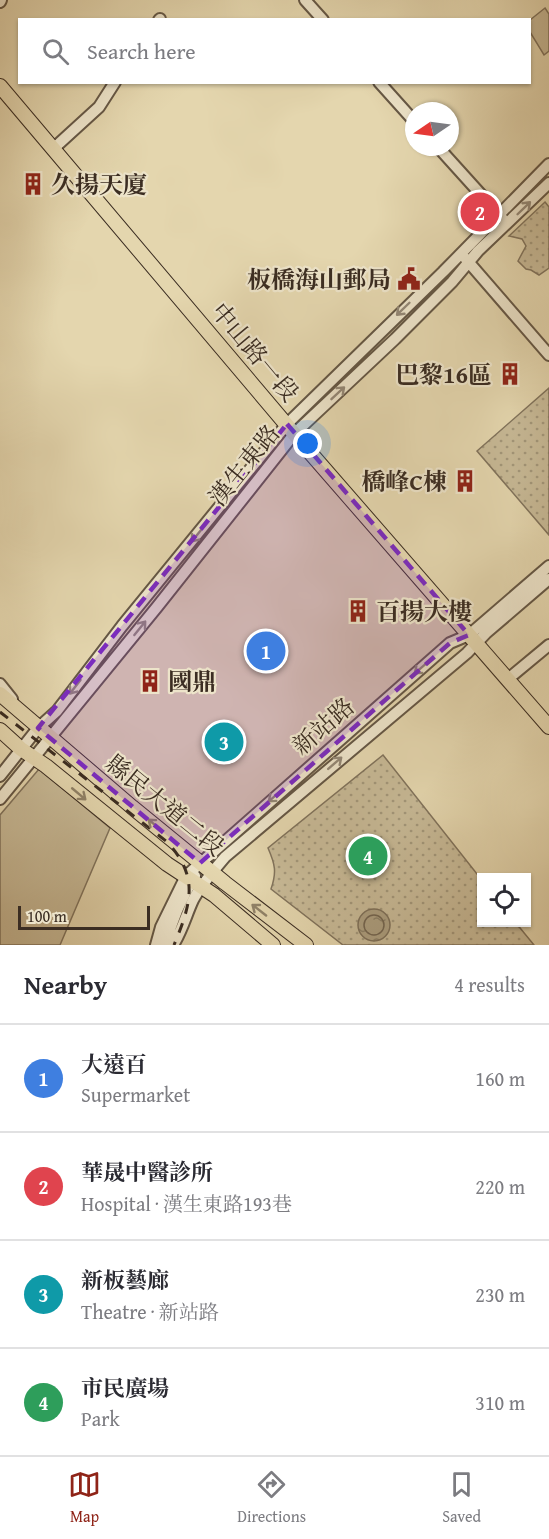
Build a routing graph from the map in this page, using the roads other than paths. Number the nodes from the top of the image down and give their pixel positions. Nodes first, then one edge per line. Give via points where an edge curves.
1 (304, 0) edge
2 (321, 18) edge
3 (114, 84) edge
4 (381, 84) edge
5 (0, 86) edge
6 (405, 111) edge
7 (53, 149) junction
8 (446, 156) edge
9 (549, 164) edge
10 (549, 183) edge
11 (503, 219) junction
12 (464, 258) junction
13 (549, 356) edge
14 (291, 429) junction
15 (549, 566) edge
16 (549, 579) edge
17 (473, 639) junction
18 (549, 645) edge
19 (508, 679) junction
20 (0, 684) edge
21 (0, 694) edge
22 (23, 714) junction
23 (549, 727) edge
24 (38, 728) junction
25 (0, 730) edge
26 (50, 738) junction
27 (21, 749) junction
28 (33, 758) junction
29 (0, 776) edge
30 (0, 799) edge
31 (200, 862) junction
32 (212, 872) junction
33 (194, 881) junction
34 (156, 945) edge
35 (166, 945) edge
36 (173, 945) edge
37 (273, 945) edge
38 (306, 945) edge

1 - 2 street
3 - 7 street via 99,107
4 - 6 street
5 - 7 main road, 中山路一段
7 - 14 main road, 中山路一段
8 - 11 street
9 - 11 street, 漢生東路
11 -> 10 street, 漢生東路
11 - 12 street, 漢生東路
12 - 13 street
12 -> 14 street, 漢生東路
14 -> 12 street, 漢生東路 via 395,339 452,282
14 - 17 main road, 中山路一段
14 -> 24 street, 漢生東路 via 122,626 57,711
26 -> 14 street, 漢生東路
15 - 17 street, 新站路
16 - 17 street, 新站路 via 486,633
17 - 19 main road, 中山路一段
17 -> 31 street, 新站路 via 450,643
32 -> 17 street, 新站路
18 - 19 street
19 - 23 main road, 中山路一段
20 - 22 street
21 - 22 main road, 縣民大道二段
22 - 24 main road, 縣民大道二段
24 - 26 main road, 縣民大道二段
24 - 27 street, 漢生東路
25 - 27 main road, 縣民大道二段
26 - 28 street, 漢生東路
31 -> 26 main road, 縣民大道二段
27 - 28 main road, 縣民大道二段
27 - 29 street, 漢生東路
28 - 30 street, 漢生東路
28 -> 33 main road, 縣民大道二段
31 - 32 main road, 縣民大道二段
31 - 33 street, 新站路
32 - 33 street, 新站路
38 -> 32 main road, 縣民大道二段
33 - 34 street, 新站路 via 161,927
33 - 35 street via 185,893
33 - 36 street, 新站路 via 193,900
33 - 37 main road, 縣民大道二段

